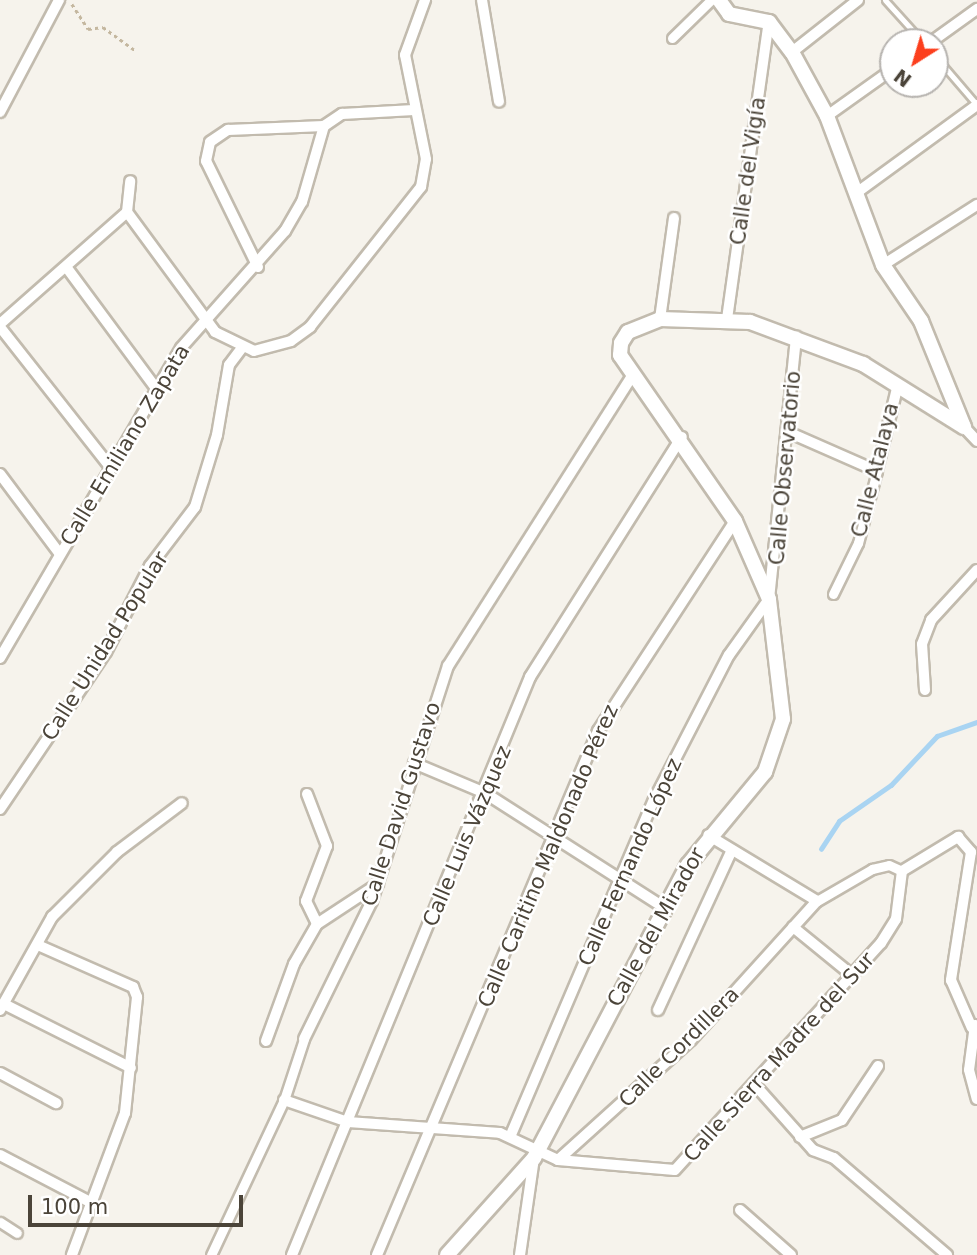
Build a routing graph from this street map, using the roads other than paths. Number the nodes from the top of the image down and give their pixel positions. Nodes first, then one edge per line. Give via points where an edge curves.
1 (425, 0) edge
2 (482, 0) edge
3 (858, 0) edge
4 (885, 0) edge
5 (54, 2) edge
6 (717, 3) edge
7 (977, 9) edge
8 (769, 22) junction
9 (910, 28) edge
10 (949, 29) edge
11 (671, 38) dead end
12 (792, 52) junction
13 (949, 72) edge
14 (879, 79) edge
15 (499, 102) dead end
16 (977, 105) edge
17 (414, 110) junction
18 (0, 112) edge
19 (827, 116) junction
20 (324, 126) junction
21 (130, 181) dead end
22 (859, 191) junction
23 (977, 205) edge
24 (127, 212) junction
25 (674, 218) dead end
26 (883, 265) junction
27 (258, 267) junction
28 (67, 268) junction
29 (660, 319) junction
30 (727, 319) junction
31 (206, 322) junction
32 (0, 326) edge
33 (796, 336) junction
34 (241, 349) junction
35 (633, 375) junction
36 (898, 384) junction
37 (158, 390) junction
38 (964, 427) junction
39 (788, 432) junction
40 (682, 438) junction
41 (977, 441) edge
42 (111, 468) junction
43 (877, 471) junction
44 (0, 474) edge
45 (735, 521) junction
46 (59, 553) junction
47 (977, 570) edge
48 (833, 594) dead end
49 (769, 599) junction
50 (0, 658) edge
51 (925, 690) dead end
52 (414, 763) junction
53 (485, 793) junction
54 (307, 794) dead end
55 (182, 803) dead end
56 (0, 809) edge
57 (708, 835) junction
58 (551, 840) junction
59 (732, 850) junction
60 (902, 870) junction
61 (618, 880) junction
62 (379, 884) junction
63 (817, 901) junction
64 (665, 908) junction
65 (317, 924) junction
66 (793, 927) junction
67 (40, 946) junction
68 (852, 976) junction
69 (2, 1007) edge
70 (658, 1010) dead end
71 (975, 1025) edge
72 (304, 1039) joint
73 (266, 1041) dead end
74 (877, 1066) dead end
75 (131, 1068) junction
76 (0, 1073) edge
77 (756, 1086) junction
78 (977, 1099) edge
79 (284, 1100) junction
80 (55, 1102) dead end
81 (348, 1122) junction
82 (427, 1132) junction
83 (510, 1137) junction
84 (800, 1137) junction
85 (537, 1154) junction
86 (2, 1160) edge
87 (558, 1160) junction
88 (90, 1202) junction
89 (740, 1210) dead end
90 (0, 1222) edge
91 (17, 1233) dead end
92 (72, 1255) edge
93 (211, 1255) edge
94 (292, 1255) edge
95 (377, 1255) edge
96 (447, 1255) edge
97 (520, 1255) edge
98 (792, 1255) edge
99 (947, 1255) edge

1 - 17 street via 405,55
2 - 15 street
3 - 12 street
4 - 9 lane
5 - 18 street
6 - 8 street
6 - 11 street
7 - 10 street
8 - 12 street
8 - 30 street, Calle del Vigía
12 - 19 street
13 - 16 lane
14 - 19 street
16 - 22 street
17 - 20 street via 342,114
17 - 34 street via 426,159 421,187 310,327 277,348
19 - 22 street
20 - 27 street, Calle Emiliano Zapata via 302,202
20 - 27 street via 228,130 210,142 206,161
21 - 24 street
22 - 26 street
23 - 26 street
24 - 28 street
24 - 31 street
25 - 29 street
26 - 38 street via 921,321
27 - 31 street, Calle Emiliano Zapata
28 - 32 street
28 - 37 street
29 - 30 street, Calle del Mirador
29 - 35 street, Calle del Mirador via 628,332 621,343 620,355
30 - 33 street, Calle del Mirador
31 - 34 street
31 - 37 street, Calle Emiliano Zapata via 181,348
32 - 42 street
33 - 36 street, Calle del Mirador
33 - 39 street, Calle Observatorio
34 - 56 street, Calle Unidad Popular via 229,365 217,435 195,507 150,566 106,652
35 - 40 street, Calle del Mirador
35 - 52 street, Calle David Gustavo via 448,666
36 - 38 street, Calle del Mirador
36 - 43 street, Calle Atalaya
37 - 42 street, Calle Emiliano Zapata
38 - 41 street, Calle del Mirador
39 - 43 street
39 - 49 street, Calle Observatorio
40 - 45 street, Calle del Mirador
40 - 53 street, Calle Luis Vázquez via 530,677
42 - 46 street, Calle Emiliano Zapata
43 - 48 street, Calle Atalaya via 858,542
44 - 46 street
45 - 49 street, Calle del Mirador
45 - 58 street, Calle Caritino Maldonado Pérez via 611,706
46 - 50 street, Calle Emiliano Zapata
47 - 51 street via 940,603 922,644
49 - 57 street, Calle del Mirador via 783,719 775,753
49 - 61 street, Calle Fernando López via 689,728
52 - 53 street
52 - 62 street, Calle David Gustavo
53 - 58 street
53 - 81 street, Calle Luis Vázquez
54 - 65 street via 327,846 306,901
55 - 67 street via 83,883 52,917
57 - 59 street
57 - 64 street, Calle del Mirador
58 - 61 street
58 - 82 street, Calle Caritino Maldonado Pérez
59 - 63 street
59 - 70 street
60 - 63 street via 889,865 872,869
60 - 68 street, Calle Sierra Madre del Sur via 896,919
60 - 71 street via 944,841 968,842 951,980
61 - 64 street
61 - 83 street, Calle Fernando López
62 - 65 street
62 - 72 street, Calle David Gustavo
63 - 66 street, Calle Cordillera
64 - 85 street, Calle del Mirador
65 - 73 street via 294,964
66 - 68 street
66 - 87 street, Calle Cordillera via 691,1041
67 - 69 street
67 - 75 street via 133,987
68 - 77 street, Calle Sierra Madre del Sur
69 - 75 street
71 - 78 street via 969,1070
72 - 79 street, Calle David Gustavo
74 - 84 street via 842,1120
75 - 88 street via 125,1112
76 - 80 street
77 - 84 street
77 - 87 street, Calle Sierra Madre del Sur via 675,1170
79 - 81 street
79 - 93 street, Calle David Gustavo
81 - 82 street
81 - 94 street, Calle Luis Vázquez
82 - 83 street
82 - 95 street, Calle Caritino Maldonado Pérez
83 - 85 street
84 - 99 street
85 - 87 street
85 - 96 street, Calle del Mirador
85 - 97 street
86 - 88 street
88 - 92 street
89 - 98 street
90 - 91 street

